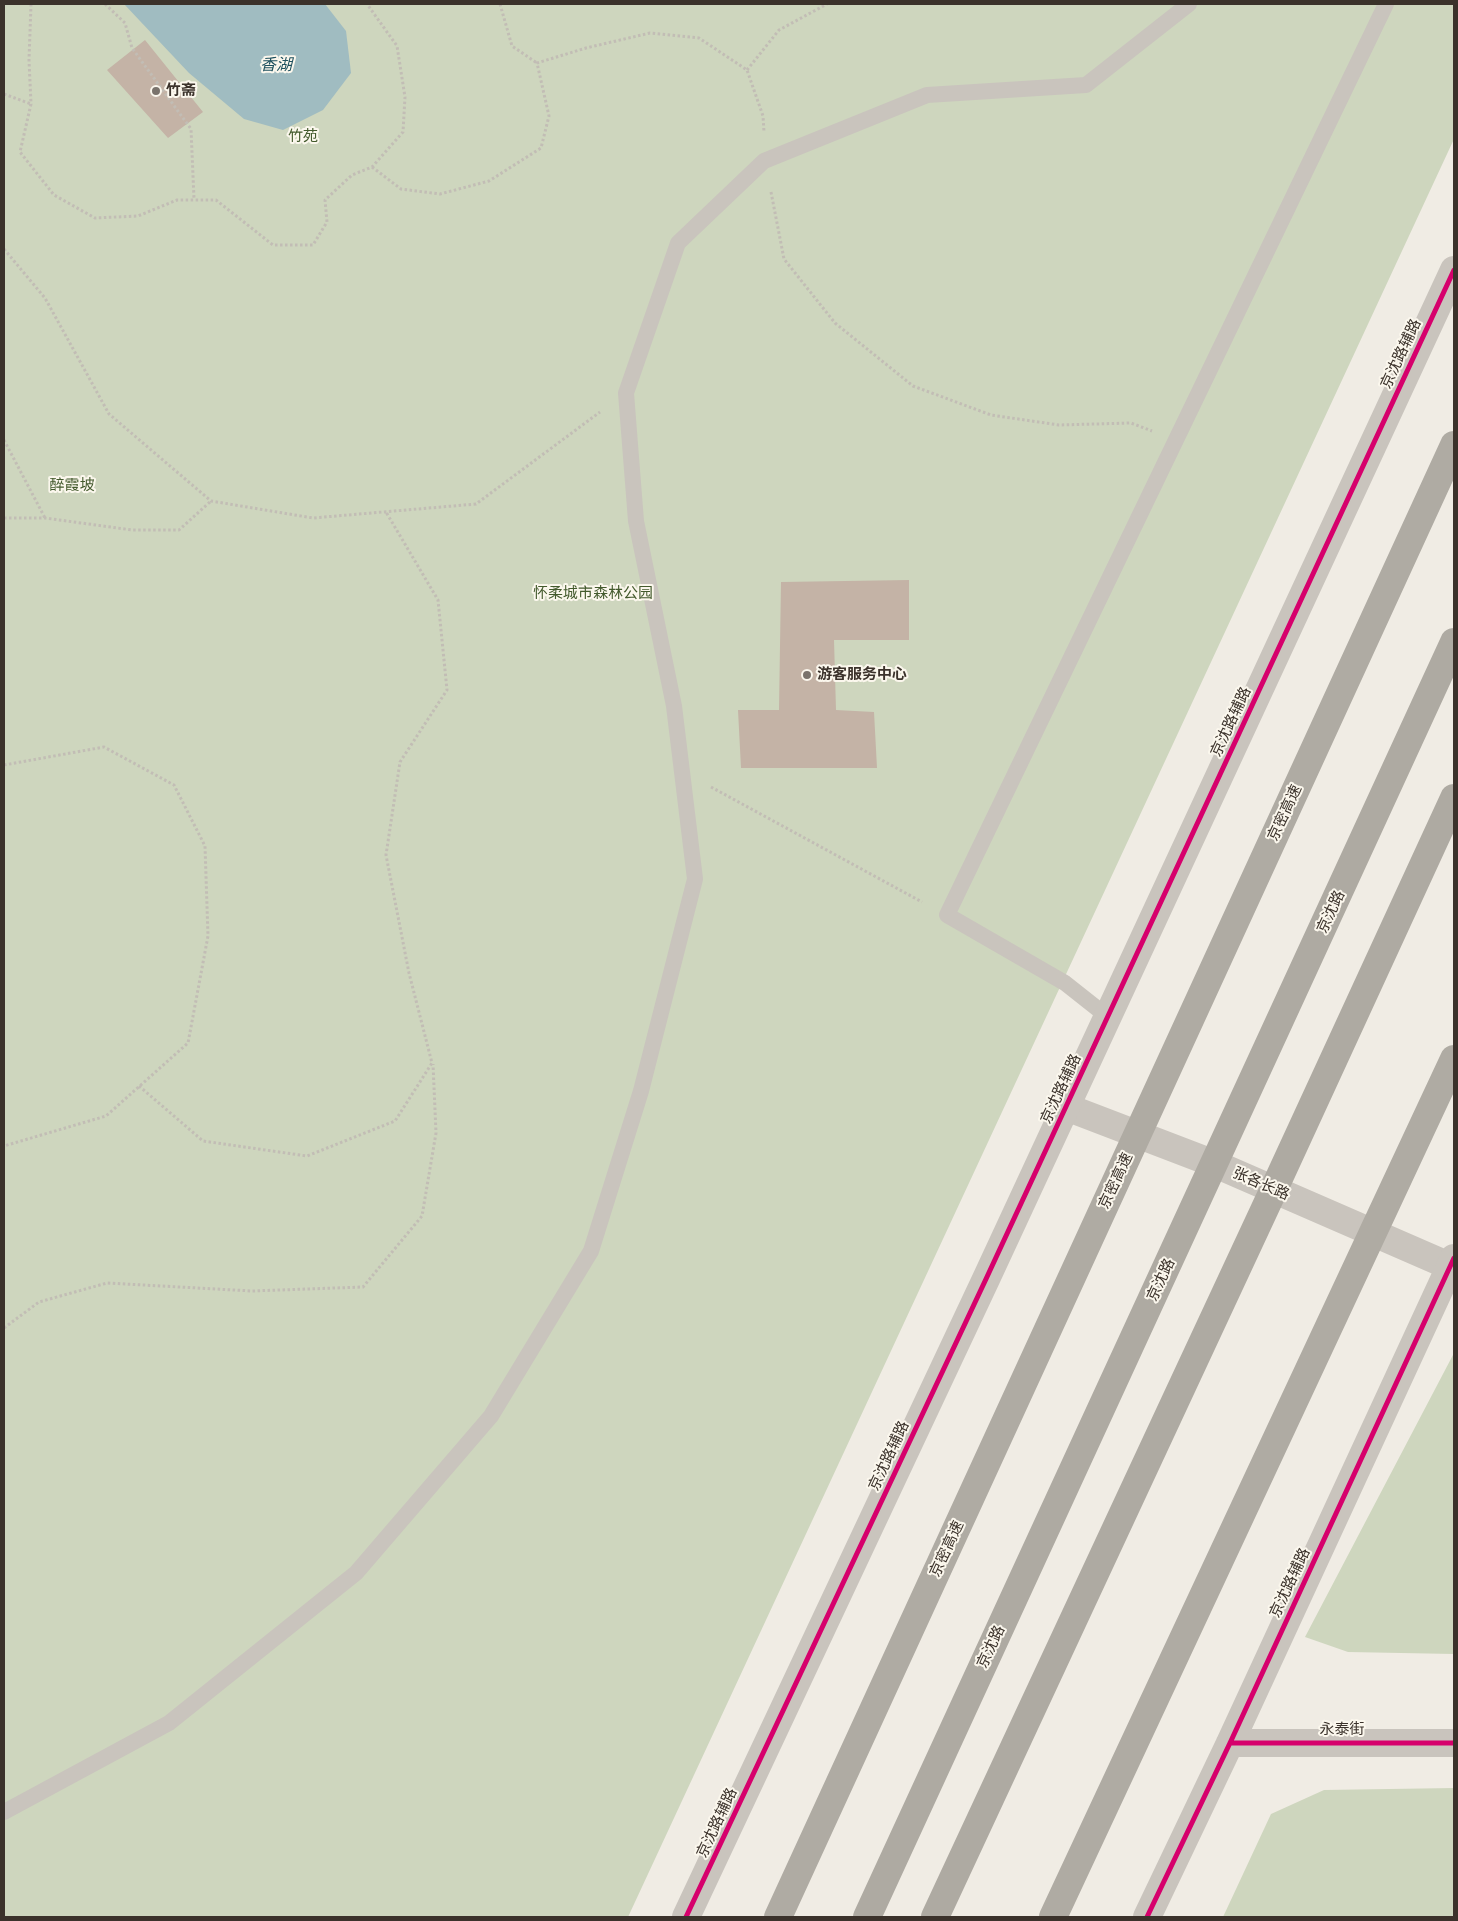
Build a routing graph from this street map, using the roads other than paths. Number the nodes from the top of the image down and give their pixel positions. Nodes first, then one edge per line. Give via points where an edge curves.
1 (1189, 4) edge
2 (1386, 4) edge
3 (1454, 270) edge
4 (1454, 444) edge
5 (1454, 642) edge
6 (1454, 798) edge
7 (1108, 1017) junction
8 (1454, 1059) edge
9 (1066, 1107) junction
10 (1215, 1164) junction
11 (1274, 1189) junction
12 (1453, 1264) edge
13 (1230, 1743) junction
14 (1454, 1743) edge
15 (4, 1812) edge
16 (686, 1917) edge
17 (778, 1917) edge
18 (867, 1917) edge
19 (935, 1917) edge
20 (1053, 1917) edge
21 (1147, 1917) edge

1 - 15 lane via 1086,84 927,95 764,161 678,243 626,393 636,520 674,706 695,879 641,1090 591,1251 491,1416 356,1573 169,1723
2 - 7 lane via 947,916 1065,983
3 - 7 street, 京沈路辅路
4 - 17 highway, 京密高速, bridge
5 - 10 highway, 京沈路
6 - 11 highway
7 - 9 street, 京沈路辅路
8 - 20 highway, bridge
9 - 10 street, 张各长路
9 - 16 street, 京沈路辅路
10 - 11 street, 张各长路
10 - 18 highway, 京沈路
11 - 12 street, 张各长路
11 - 19 highway
12 - 13 street, 京沈路辅路
13 - 14 street, 永泰街
13 - 21 street, 京沈路辅路

